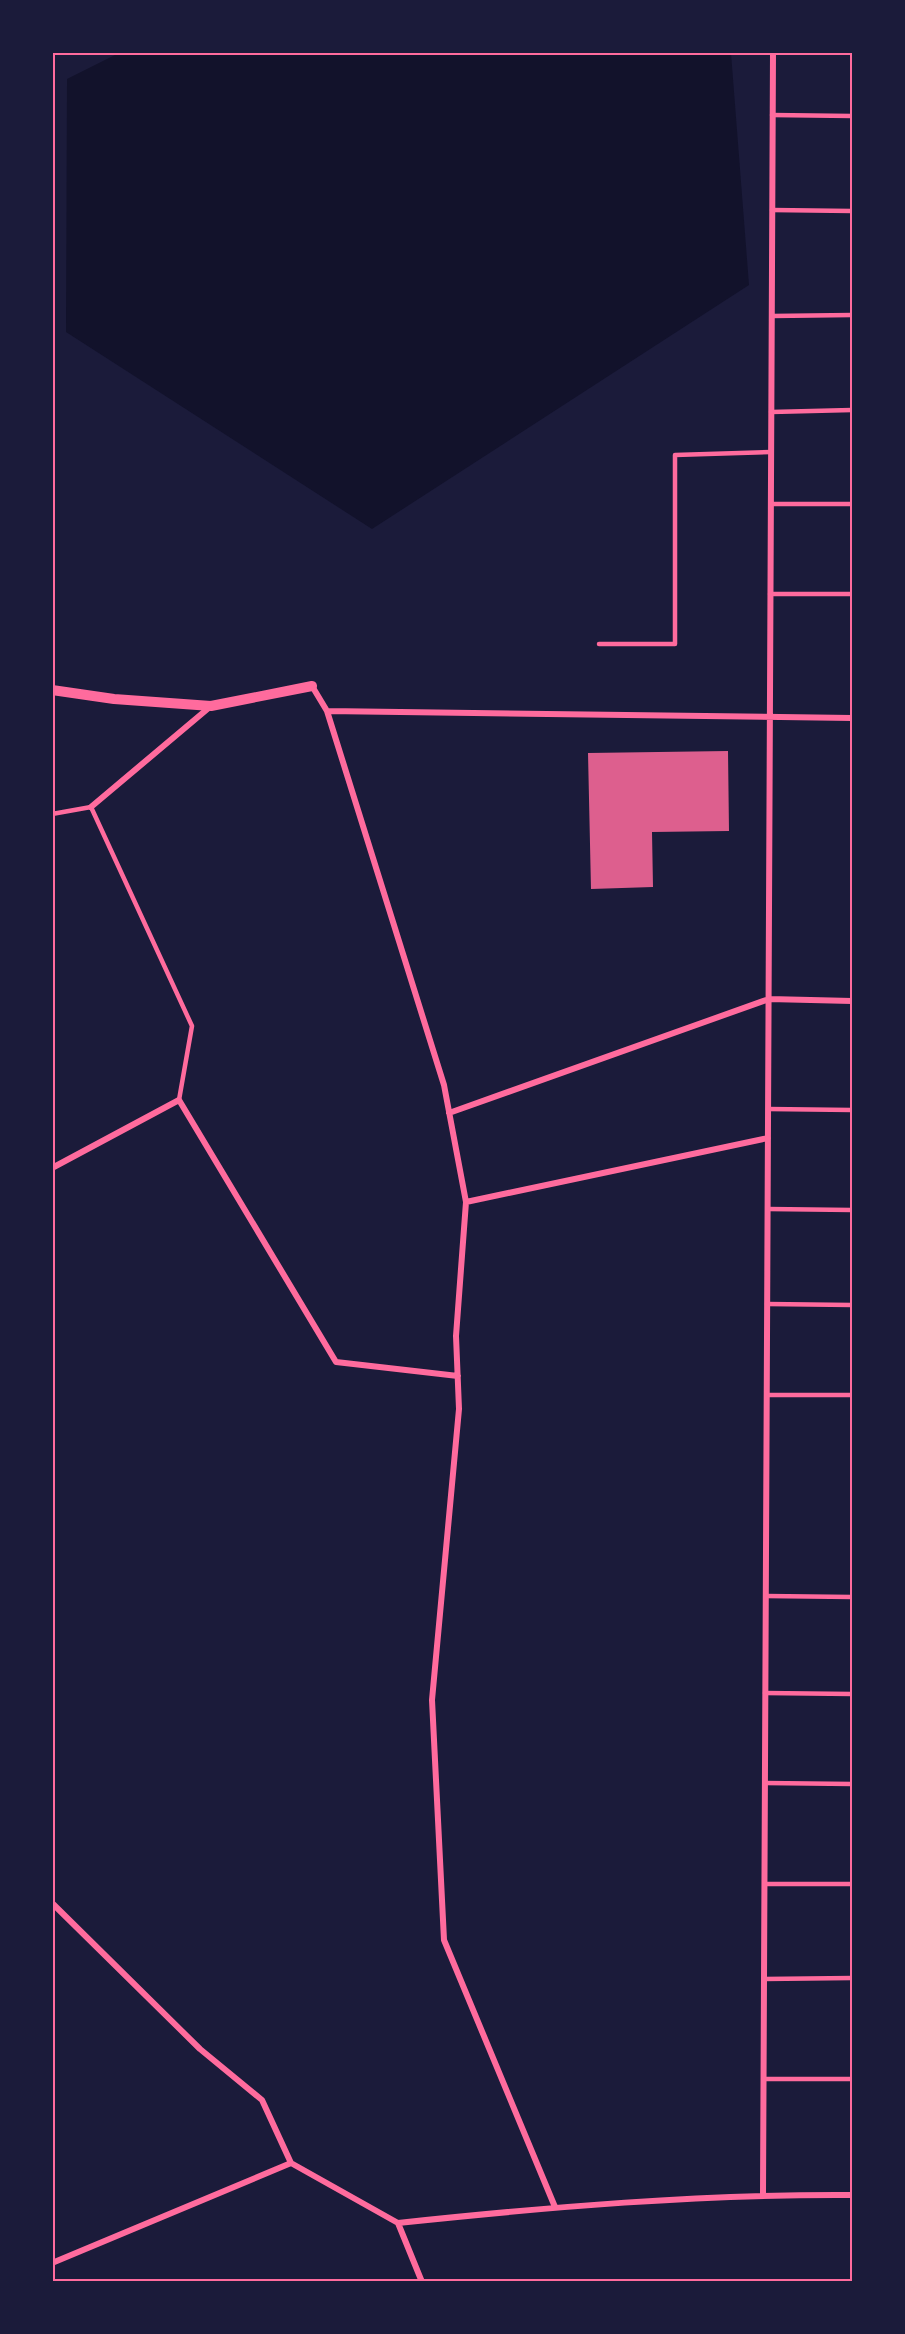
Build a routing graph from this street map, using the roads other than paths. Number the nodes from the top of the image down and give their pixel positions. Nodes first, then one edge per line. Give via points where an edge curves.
1 (773, 52) edge
2 (772, 115) junction
3 (852, 116) edge
4 (772, 210) junction
5 (852, 212) edge
6 (852, 315) edge
7 (772, 316) junction
8 (852, 410) edge
9 (771, 412) junction
10 (771, 452) junction
11 (771, 504) junction
12 (852, 504) edge
13 (770, 594) junction
14 (852, 594) edge
15 (599, 644) dead end
16 (312, 686) joint
17 (52, 690) edge
18 (211, 706) junction
19 (327, 711) junction
20 (770, 717) junction
21 (852, 718) edge
22 (91, 807) junction
23 (52, 814) edge
24 (769, 999) junction
25 (852, 1001) edge
26 (179, 1100) junction
27 (768, 1109) junction
28 (852, 1110) edge
29 (449, 1113) junction
30 (768, 1138) junction
31 (52, 1168) edge
32 (466, 1202) junction
33 (768, 1209) junction
34 (852, 1210) edge
35 (767, 1304) junction
36 (852, 1305) edge
37 (458, 1376) junction
38 (767, 1395) junction
39 (852, 1395) edge
40 (766, 1596) junction
41 (852, 1598) edge
42 (765, 1693) junction
43 (852, 1694) edge
44 (765, 1783) junction
45 (852, 1784) edge
46 (765, 1884) junction
47 (852, 1884) edge
48 (52, 1903) edge
49 (764, 1978) junction
50 (852, 1978) edge
51 (764, 2079) junction
52 (852, 2079) edge
53 (291, 2163) junction
54 (763, 2194) junction
55 (852, 2195) edge
56 (555, 2207) junction
57 (398, 2223) junction
58 (52, 2263) edge
59 (422, 2282) edge

1 - 2 street
2 - 3 lane
2 - 4 street
4 - 5 lane
4 - 7 street
6 - 7 lane
7 - 9 street
8 - 9 lane
9 - 10 street
10 - 11 street
10 - 15 lane via 675,455 675,644
11 - 12 lane
11 - 13 street
13 - 14 lane
13 - 20 street
16 - 18 street
16 - 19 street
17 - 18 street
18 - 22 street
19 - 20 street
19 - 29 street via 444,1085
20 - 21 street
20 - 24 street
22 - 23 lane
22 - 26 lane via 192,1026
24 - 25 street
24 - 27 street
24 - 29 street
26 - 31 street
26 - 37 street via 336,1362
27 - 28 lane
27 - 30 street
29 - 32 street
30 - 32 street
30 - 33 street
32 - 37 street via 456,1336
33 - 34 lane
33 - 35 street
35 - 36 lane
35 - 38 street
37 - 56 street via 459,1409 432,1700 444,1940
38 - 39 lane
38 - 40 street
40 - 41 lane
40 - 42 street
42 - 43 lane
42 - 44 street
44 - 45 lane
44 - 46 street
46 - 47 lane
46 - 49 street
48 - 53 street via 200,2049 262,2100
49 - 50 lane
49 - 51 street
51 - 52 lane
51 - 54 street
53 - 57 street
53 - 58 street
54 - 55 street
54 - 56 street
56 - 57 street
57 - 59 street

